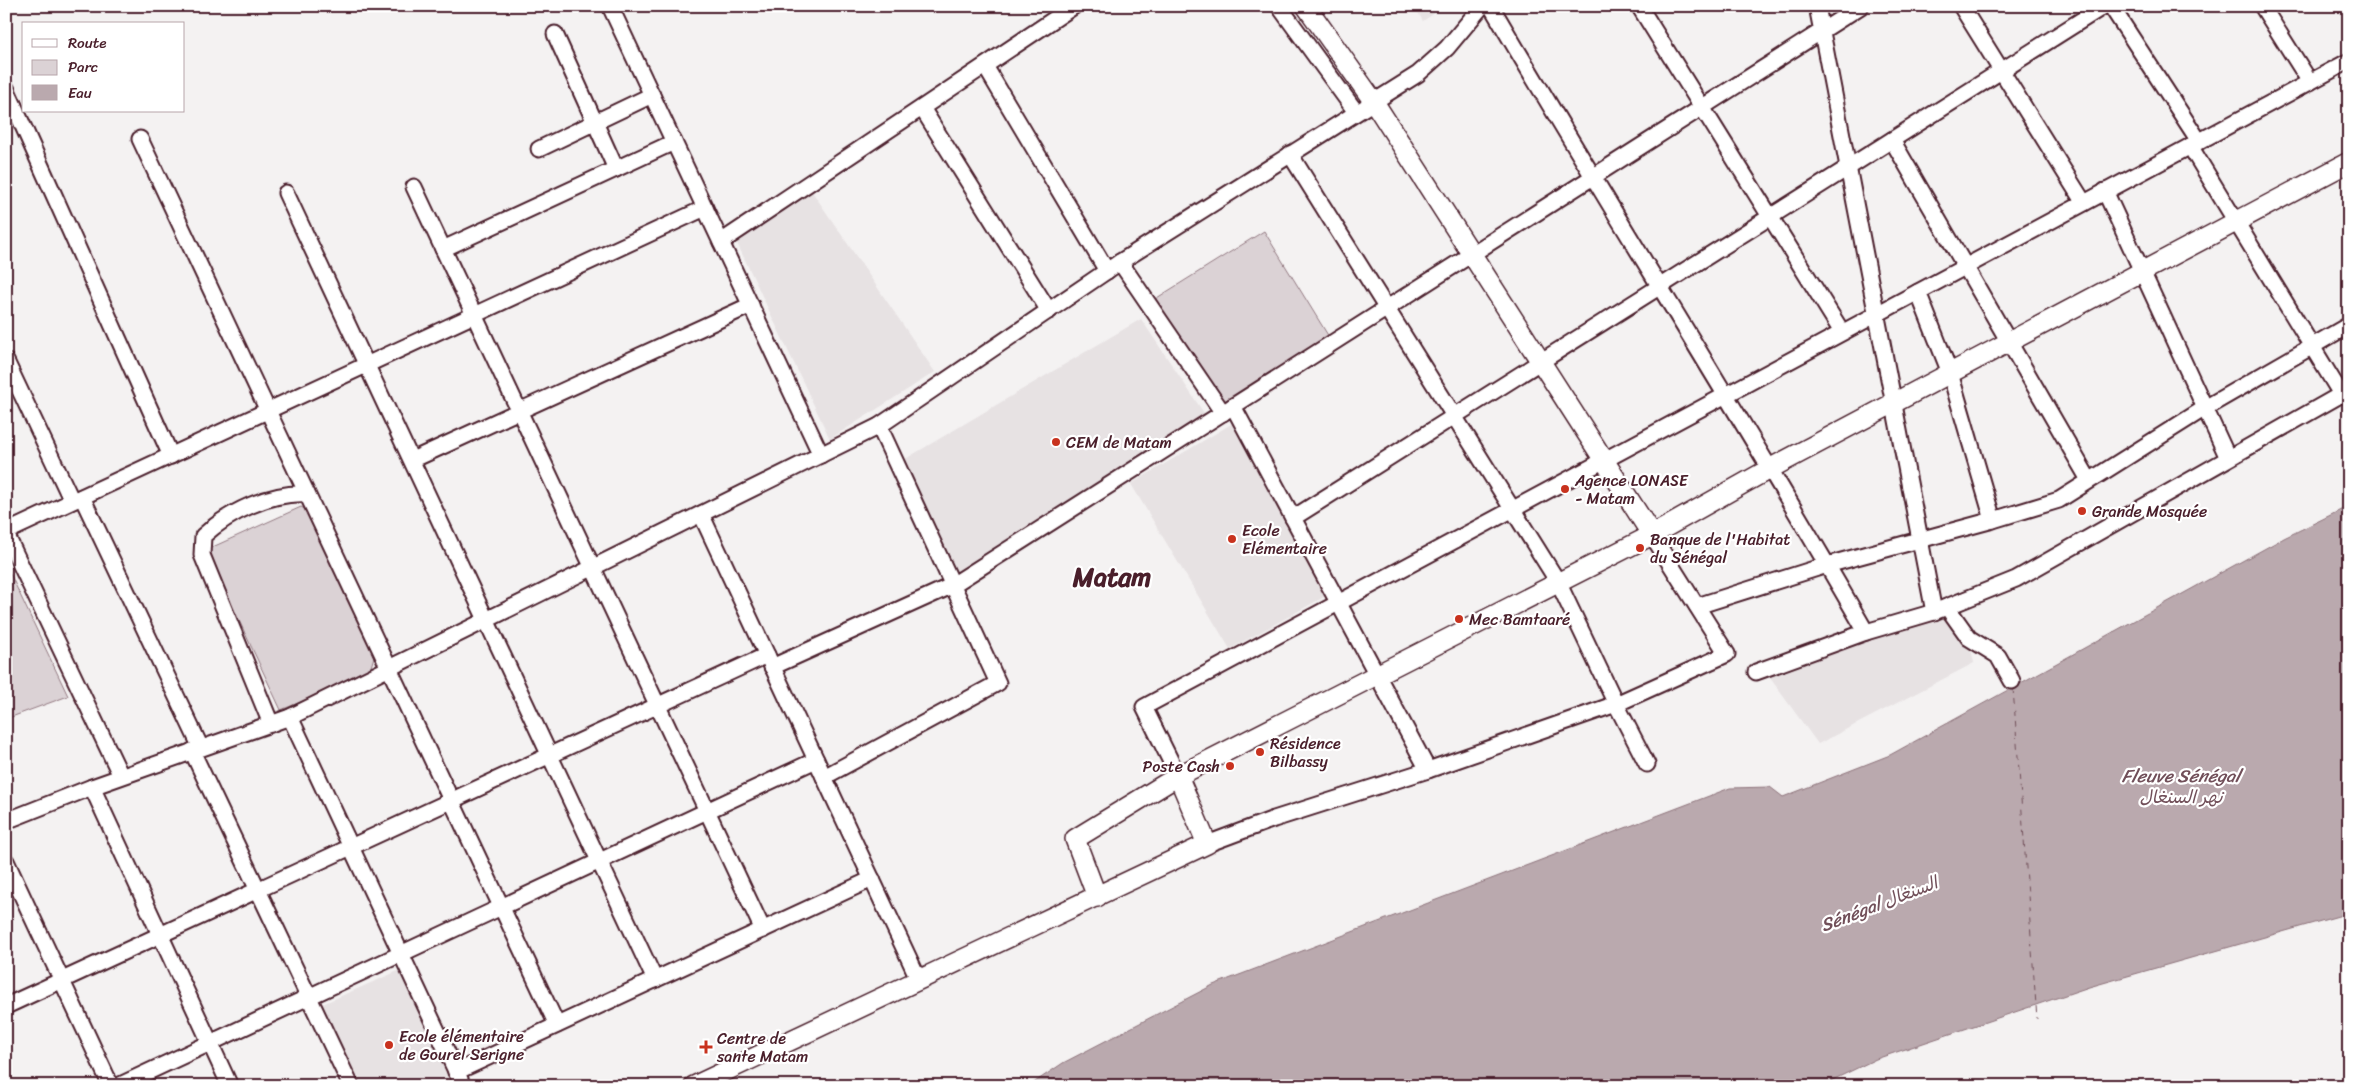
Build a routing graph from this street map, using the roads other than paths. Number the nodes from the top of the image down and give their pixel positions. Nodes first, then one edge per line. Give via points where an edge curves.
1 (610, 6) edge
2 (1074, 6) edge
3 (1279, 6) edge
4 (1306, 6) edge
5 (1482, 6) edge
6 (1491, 6) edge
7 (1640, 6) edge
8 (1817, 6) edge
9 (1861, 6) edge
10 (1962, 6) edge
11 (2104, 6) edge
12 (2111, 6) edge
13 (2262, 6) edge
14 (1822, 31) junction
15 (555, 34) dead end
16 (984, 66) junction
17 (2347, 67) edge
18 (2002, 71) junction
19 (2310, 82) junction
20 (6, 88) edge
21 (652, 95) junction
22 (1374, 102) junction
23 (1703, 107) junction
24 (922, 108) junction
25 (1356, 112) junction
26 (595, 122) junction
27 (140, 139) dead end
28 (1892, 140) junction
29 (674, 142) junction
30 (2194, 143) junction
31 (538, 149) dead end
32 (1290, 154) junction
33 (2349, 162) edge
34 (1847, 168) junction
35 (616, 169) junction
36 (1592, 178) junction
37 (414, 187) dead end
38 (2105, 191) junction
39 (286, 193) dead end
40 (2084, 203) junction
41 (705, 208) junction
42 (1772, 216) junction
43 (2236, 222) junction
44 (721, 242) junction
45 (443, 249) junction
46 (1472, 254) junction
47 (1120, 262) junction
48 (1967, 266) junction
49 (1107, 271) junction
50 (2142, 271) junction
51 (1659, 287) junction
52 (1918, 292) junction
53 (751, 305) junction
54 (1387, 308) junction
55 (1049, 311) junction
56 (1877, 314) junction
57 (474, 315) junction
58 (2349, 325) edge
59 (1842, 332) junction
60 (2010, 341) junction
61 (2312, 346) junction
62 (6, 361) edge
63 (1541, 362) junction
64 (367, 365) junction
65 (1950, 373) junction
66 (2345, 392) edge
67 (1726, 395) junction
68 (1893, 404) junction
69 (2205, 408) junction
70 (268, 410) junction
71 (1228, 410) junction
72 (519, 411) junction
73 (1455, 416) junction
74 (879, 426) junction
75 (821, 455) junction
76 (171, 456) junction
77 (2228, 458) junction
78 (412, 460) junction
79 (1605, 460) junction
80 (1771, 468) junction
81 (2090, 480) junction
82 (307, 494) junction
83 (77, 499) junction
84 (1513, 509) junction
85 (702, 514) junction
86 (1293, 518) junction
87 (1994, 520) junction
88 (6, 533) edge
89 (1652, 535) junction
90 (1920, 540) junction
91 (1827, 565) junction
92 (593, 567) junction
93 (1558, 582) junction
94 (951, 586) junction
95 (1339, 603) junction
96 (1697, 606) junction
97 (1940, 610) junction
98 (487, 621) junction
99 (1866, 632) junction
100 (770, 661) junction
101 (390, 670) junction
102 (1756, 672) dead end
103 (1377, 674) junction
104 (2012, 681) dead end
105 (1616, 704) junction
106 (657, 705) junction
107 (290, 717) junction
108 (271, 724) junction
109 (196, 750) junction
110 (550, 755) junction
111 (816, 760) junction
112 (1647, 764) dead end
113 (1428, 770) junction
114 (121, 776) junction
115 (1178, 776) junction
116 (824, 777) junction
117 (92, 787) junction
118 (451, 800) junction
119 (707, 810) junction
120 (6, 822) edge
121 (1207, 844) junction
122 (351, 847) junction
123 (6, 861) edge
124 (599, 861) junction
125 (872, 879) junction
126 (258, 889) junction
127 (1097, 896) junction
128 (501, 906) junction
129 (763, 930) junction
130 (159, 935) junction
131 (401, 954) junction
132 (61, 980) junction
133 (655, 980) junction
134 (919, 980) junction
135 (309, 996) junction
136 (6, 1006) edge
137 (557, 1025) junction
138 (210, 1043) junction
139 (459, 1079) edge
140 (111, 1086) edge
141 (118, 1086) edge
142 (230, 1086) edge
143 (351, 1086) edge
144 (694, 1086) edge

1 - 21 street
2 - 16 street
3 - 25 street
4 - 22 main road
5 - 22 street via 1447,48 1418,74
6 - 36 street
7 - 23 street
8 - 14 street
9 - 14 street
10 - 18 street
11 - 18 street
12 - 30 street
13 - 19 street
14 - 23 street
14 - 34 street
15 - 26 street
16 - 24 street
16 - 49 street
17 - 19 street
18 - 28 street
18 - 40 street
19 - 30 street
20 - 76 street
21 - 26 street
21 - 29 street
22 - 25 street
22 - 46 main road
23 - 36 street
23 - 42 street
24 - 44 street
24 - 55 street
25 - 32 street
26 - 31 street
26 - 35 street
27 - 70 street
28 - 34 street
28 - 48 street
29 - 35 street
29 - 41 street
30 - 38 street
30 - 43 street
32 - 47 street
32 - 54 street
33 - 43 main road
34 - 42 street
34 - 56 street
35 - 45 street
36 - 46 street
36 - 51 street
37 - 45 street
38 - 40 street
38 - 50 street
39 - 64 street
40 - 48 street
41 - 44 street
41 - 57 street
42 - 51 street
42 - 59 street
43 - 50 main road
43 - 61 street
44 - 53 street
45 - 57 street
46 - 54 street
46 - 63 main road
47 - 49 street
47 - 71 street
48 - 52 street
48 - 60 street
49 - 55 street
50 - 60 main road
50 - 69 street
51 - 63 street
51 - 67 street
52 - 56 street
52 - 65 street
53 - 72 street
53 - 75 street
54 - 71 street
54 - 73 street
55 - 74 street
56 - 59 street
56 - 68 street
57 - 64 street
57 - 72 street
58 - 61 street
59 - 67 street
60 - 65 main road
60 - 81 street
61 - 66 street
61 - 69 street
62 - 83 street
63 - 73 street
63 - 79 main road
64 - 70 street
64 - 78 street
65 - 68 main road
65 - 87 street
66 - 77 street
67 - 79 street
67 - 80 street
68 - 80 main road
68 - 90 street
69 - 77 street
69 - 81 street
70 - 76 street
70 - 82 street
71 - 86 street
71 - 94 street
72 - 78 street
72 - 92 street
73 - 84 street
73 - 86 street
74 - 75 street
74 - 94 street
75 - 85 street
76 - 83 street
77 - 97 street via 2016,579
78 - 98 street
79 - 84 street
79 - 89 main road
80 - 89 main road
80 - 91 street
81 - 87 street via 2059,500
82 - 101 street
82 - 108 street via 275,498 229,516 203,536 202,555
83 - 88 street
83 - 109 street
84 - 93 street
84 - 95 street
85 - 92 street
85 - 100 street
86 - 95 street
87 - 90 street
88 - 114 street
89 - 93 main road
89 - 96 street
90 - 91 street
90 - 97 street
91 - 96 street
91 - 99 street
92 - 98 street
92 - 106 street
93 - 103 main road
93 - 105 street
94 - 100 street
94 - 116 street via 998,683
95 - 103 street
95 - 115 street via 1144,707
96 - 105 street via 1728,654
97 - 99 street
97 - 104 street via 1969,638 1998,656
98 - 101 street
98 - 110 street
99 - 102 street
100 - 106 street
100 - 111 street
101 - 107 street
101 - 118 street
103 - 113 street
103 - 115 main road
105 - 112 street
105 - 113 street
106 - 110 street
106 - 119 street
107 - 108 street
107 - 122 street
108 - 109 street
109 - 114 street
109 - 126 street
110 - 118 street
110 - 124 street
111 - 116 street
111 - 119 street
113 - 121 street
114 - 117 street
115 - 121 main road
115 - 127 main road via 1075,839
116 - 125 street
117 - 120 street
117 - 130 street
118 - 122 street
118 - 128 street
119 - 124 street
119 - 129 street
121 - 127 main road
122 - 126 street
122 - 131 street
123 - 132 street
124 - 128 street
124 - 133 street
125 - 129 street
125 - 134 street
126 - 130 street
126 - 135 street
127 - 134 main road
128 - 131 street
128 - 137 street
129 - 133 street
130 - 132 street
130 - 138 street
131 - 135 street
131 - 139 street
132 - 136 street
132 - 140 street
133 - 137 street
134 - 144 main road
135 - 138 street
135 - 143 street
137 - 139 street
138 - 141 street
138 - 142 street

